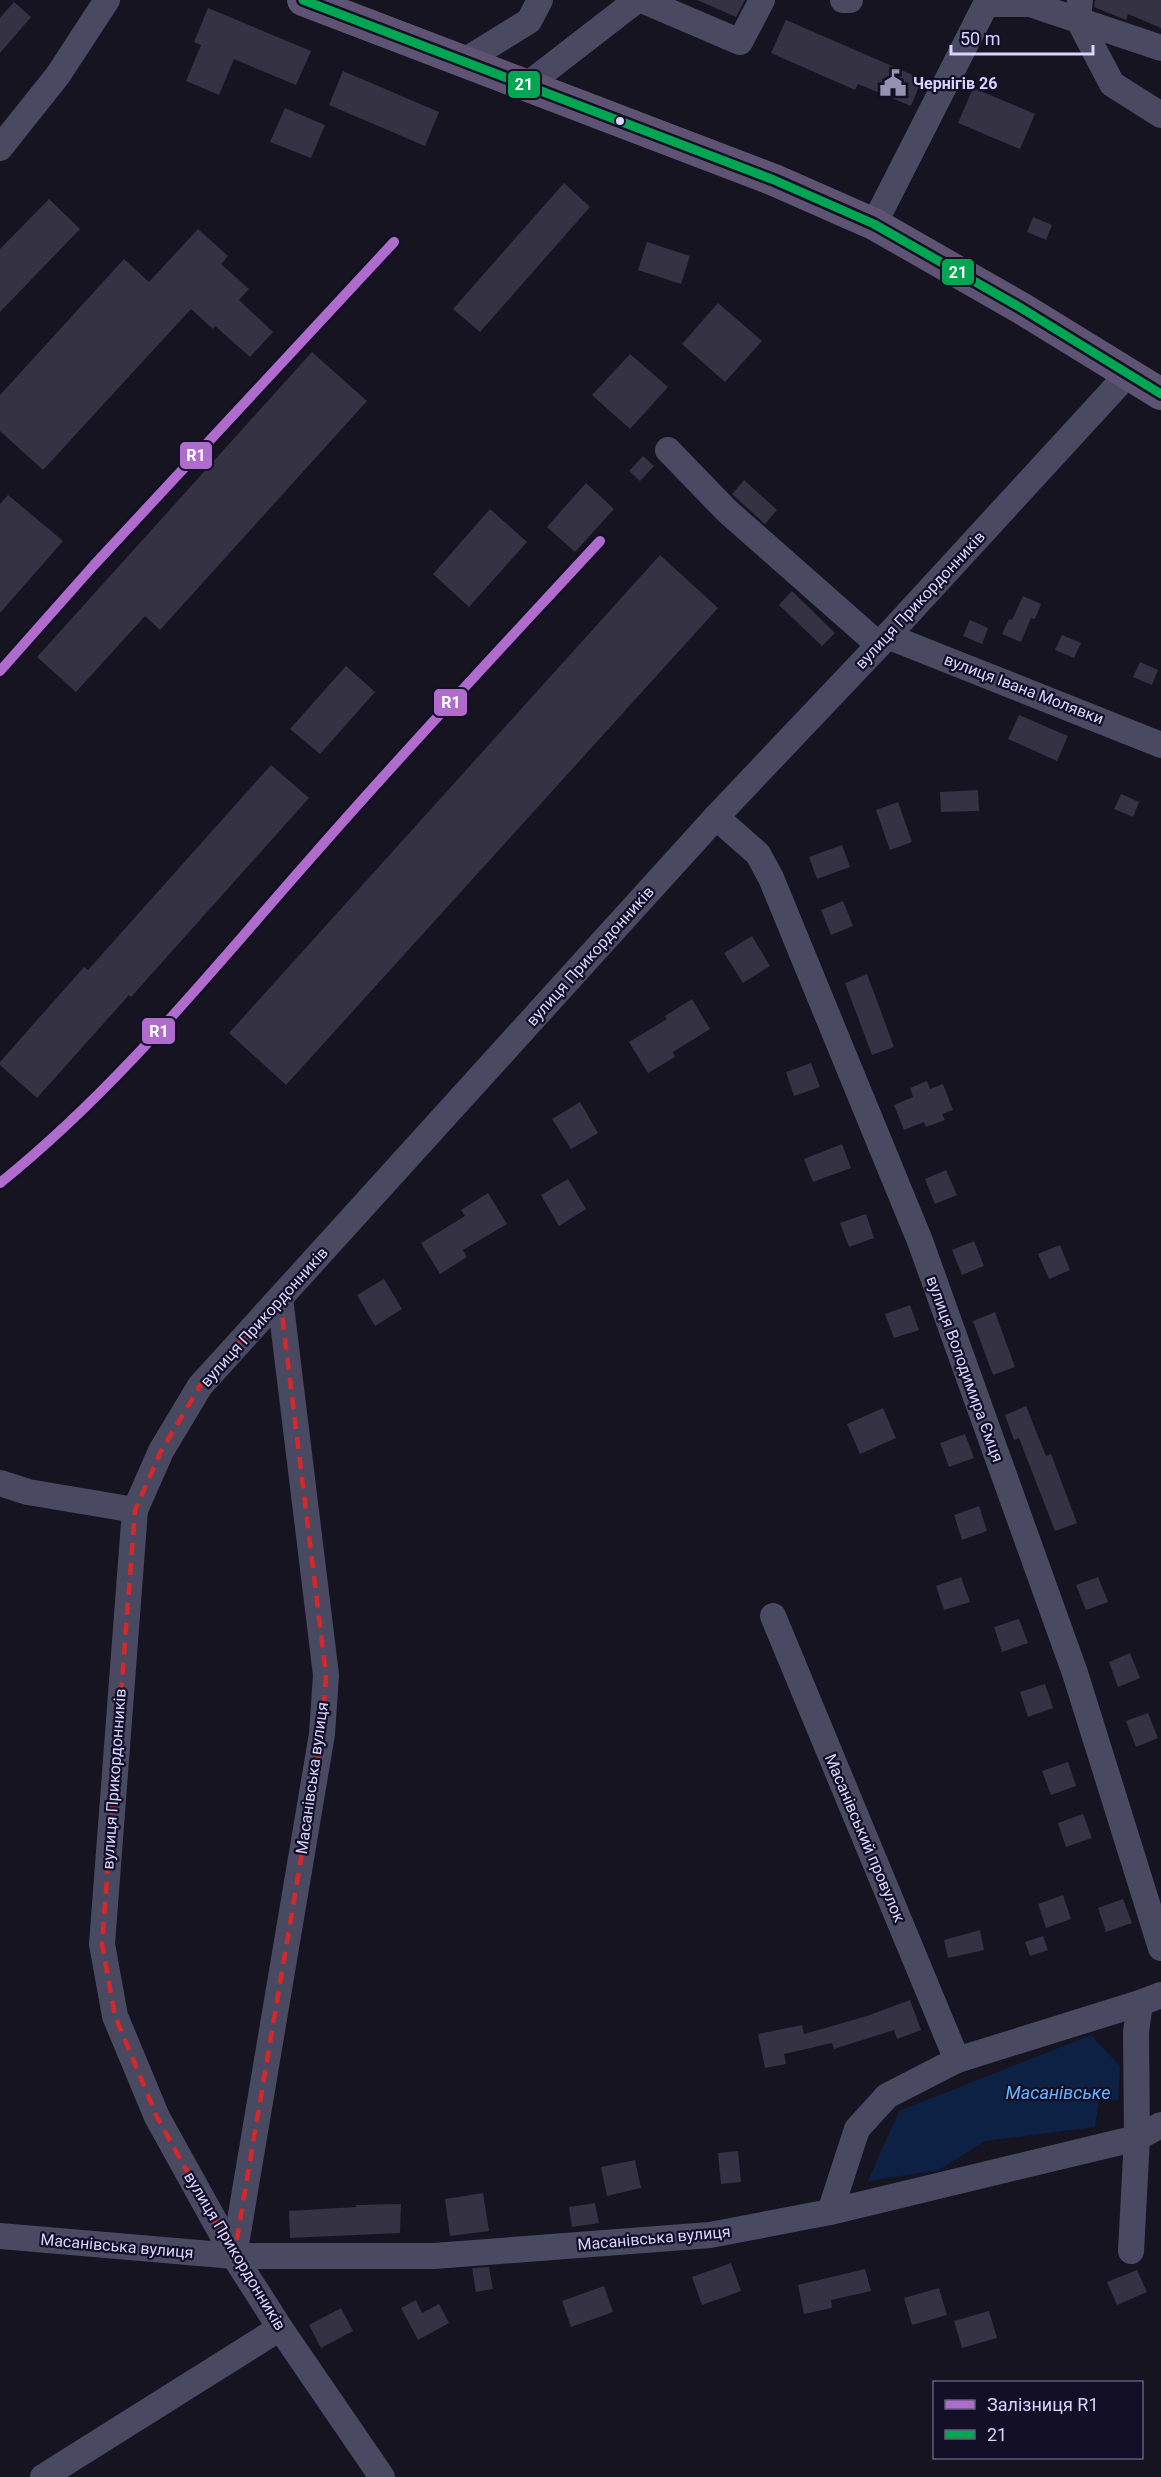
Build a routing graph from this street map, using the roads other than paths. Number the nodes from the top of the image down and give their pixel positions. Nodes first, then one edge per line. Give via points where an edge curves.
1 (107, 0) edge
2 (303, 0) edge
3 (540, 0) edge
4 (639, 0) edge
5 (762, 0) edge
6 (843, 0) edge
7 (850, 0) edge
8 (981, 2) edge
9 (677, 7) edge
10 (1079, 9) edge
11 (1161, 48) edge
12 (464, 61) junction
13 (527, 85) junction
14 (1161, 115) edge
15 (0, 148) edge
16 (874, 224) junction
17 (1126, 375) junction
18 (1161, 394) edge
19 (668, 450) dead end
20 (883, 640) junction
21 (1161, 745) edge
22 (716, 817) junction
23 (280, 1298) junction
24 (0, 1483) edge
25 (135, 1510) junction
26 (773, 1616) dead end
27 (1161, 1948) edge
28 (1151, 1999) edge
29 (957, 2060) junction
30 (1161, 2125) edge
31 (1137, 2138) junction
32 (830, 2212) junction
33 (0, 2236) edge
34 (1131, 2251) dead end
35 (234, 2256) junction
36 (280, 2328) junction
37 (43, 2477) edge
38 (382, 2477) edge

1 - 15 street via 58,75
2 - 12 main road
3 - 12 street via 529,21
4 - 9 street
4 - 13 street
5 - 9 street via 740,42
6 - 7 street
8 - 10 street
8 - 16 street
10 - 11 street
10 - 14 street via 1112,84
12 - 13 main road
13 - 16 main road via 774,180
16 - 17 main road via 1021,308
17 - 18 main road
17 - 20 street, вулиця Прикордонників
19 - 20 street, вулиця Івана Молявки via 727,511
20 - 21 street, вулиця Івана Молявки
20 - 22 street, вулиця Прикордонників
22 - 23 street, вулиця Прикордонників
22 - 27 street, вулиця Володимира Ємця via 758,855 771,878 920,1241 1075,1673
23 - 25 street, вулиця Прикордонників via 200,1386 161,1451
23 - 35 street, Масанівська вулиця via 326,1675 322,1734
24 - 25 street via 27,1492
25 - 35 street, вулиця Прикордонників via 102,1944 115,2016 157,2117
26 - 29 street, Масанівський провулок
28 - 29 street
28 - 31 street via 1136,2032
29 - 32 street via 887,2096 857,2129
30 - 31 street, Масанівська вулиця
31 - 32 street, Масанівська вулиця
31 - 34 street
32 - 35 street, Масанівська вулиця via 698,2236 434,2256
33 - 35 street, Масанівська вулиця
35 - 36 street, вулиця Прикордонників
36 - 37 street
36 - 38 street, вулиця Прикордонників

